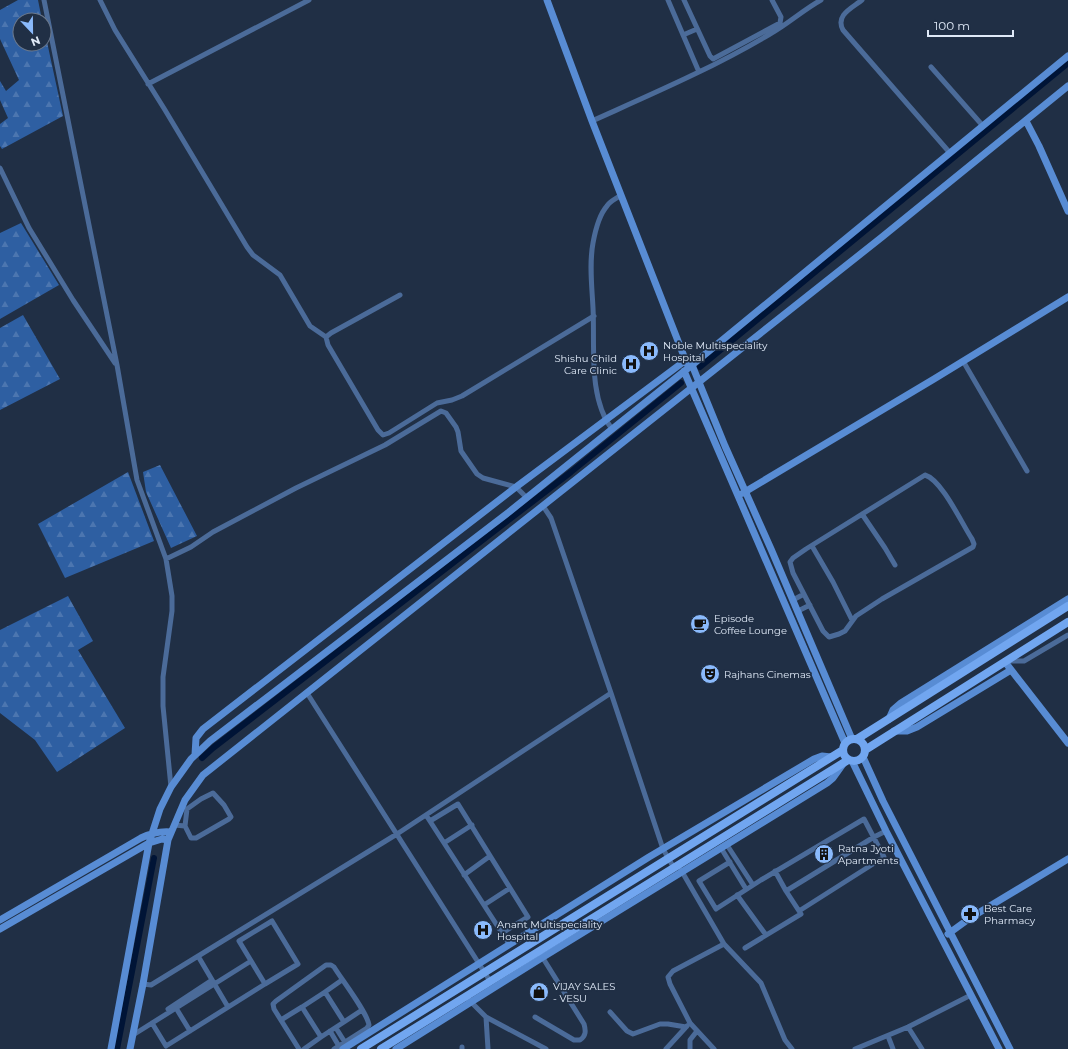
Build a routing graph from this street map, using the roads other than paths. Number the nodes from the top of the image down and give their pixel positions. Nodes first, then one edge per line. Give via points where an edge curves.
1 (44, 0) edge
2 (100, 0) edge
3 (309, 0) edge
4 (547, 0) edge
5 (668, 0) edge
6 (684, 0) edge
7 (772, 0) edge
8 (820, 0) edge
9 (862, 0) edge
10 (697, 29) junction
11 (683, 35) junction
12 (742, 47) junction
13 (1068, 56) edge
14 (932, 67) dead end
15 (699, 72) junction
16 (148, 84) junction
17 (1068, 86) edge
18 (592, 121) junction
19 (1026, 121) junction
20 (983, 126) junction
21 (950, 153) junction
22 (0, 168) edge
23 (621, 195) junction
24 (1068, 211) edge
25 (400, 295) dead end
26 (1068, 296) edge
27 (594, 316) junction
28 (326, 337) junction
29 (686, 360) junction
30 (963, 361) junction
31 (117, 365) junction
32 (688, 368) junction
33 (698, 382) junction
34 (691, 388) junction
35 (605, 420) junction
36 (612, 429) junction
37 (1027, 471) dead end
38 (516, 487) junction
39 (746, 491) junction
40 (737, 496) junction
41 (527, 498) junction
42 (543, 506) junction
43 (862, 514) junction
44 (812, 546) junction
45 (166, 558) junction
46 (895, 565) dead end
47 (804, 594) junction
48 (1068, 599) edge
49 (793, 600) junction
50 (810, 605) junction
51 (1068, 606) edge
52 (798, 611) junction
53 (852, 620) junction
54 (1068, 622) edge
55 (1068, 635) edge
56 (1006, 661) junction
57 (1011, 670) junction
58 (307, 693) junction
59 (610, 693) junction
60 (889, 719) junction
61 (894, 731) junction
62 (849, 743) junction
63 (1068, 743) edge
64 (864, 753) junction
65 (196, 755) junction
66 (831, 757) junction
67 (848, 761) junction
68 (170, 787) junction
69 (426, 815) junction
70 (430, 821) junction
71 (185, 826) junction
72 (472, 826) junction
73 (173, 829) junction
74 (886, 831) junction
75 (152, 833) junction
76 (397, 834) junction
77 (874, 837) junction
78 (168, 840) junction
79 (149, 843) junction
80 (444, 843) junction
81 (724, 846) junction
82 (663, 848) junction
83 (490, 856) junction
84 (668, 858) junction
85 (1068, 859) edge
86 (730, 862) junction
87 (678, 868) junction
88 (775, 871) junction
89 (464, 874) junction
90 (753, 885) junction
91 (510, 888) junction
92 (746, 889) junction
93 (786, 891) junction
94 (737, 895) junction
95 (484, 904) junction
96 (799, 911) junction
97 (0, 920) edge
98 (0, 929) edge
99 (951, 932) junction
100 (502, 933) junction
101 (766, 935) junction
102 (942, 938) junction
103 (509, 944) junction
104 (724, 944) junction
105 (745, 948) dead end
106 (541, 954) junction
107 (198, 956) junction
108 (251, 961) junction
109 (479, 964) junction
110 (484, 972) junction
111 (342, 980) junction
112 (490, 981) junction
113 (213, 982) junction
114 (143, 984) junction
115 (265, 984) junction
116 (325, 992) junction
117 (971, 995) junction
118 (468, 999) junction
119 (228, 1007) junction
120 (302, 1007) junction
121 (176, 1008) junction
122 (362, 1010) junction
123 (610, 1012) dead end
124 (486, 1017) junction
125 (535, 1018) dead end
126 (281, 1020) junction
127 (344, 1022) junction
128 (150, 1024) junction
129 (688, 1025) junction
130 (908, 1027) junction
131 (336, 1028) junction
132 (190, 1031) junction
133 (330, 1031) junction
134 (697, 1031) junction
135 (134, 1033) junction
136 (888, 1036) junction
137 (321, 1037) junction
138 (343, 1046) edge
139 (111, 1049) edge
140 (130, 1049) edge
141 (299, 1049) edge
142 (304, 1049) edge
143 (334, 1049) edge
144 (361, 1049) edge
145 (381, 1049) edge
146 (396, 1049) edge
147 (488, 1049) edge
148 (546, 1049) edge
149 (666, 1049) edge
150 (690, 1049) edge
151 (714, 1049) edge
152 (792, 1049) edge
153 (855, 1049) edge
154 (893, 1049) edge
155 (922, 1049) edge
156 (999, 1049) edge
157 (1010, 1049) edge

1 - 31 street
2 - 16 street
3 - 16 street
4 - 18 street
5 - 11 street
6 - 10 street
7 - 12 street via 781,17 780,23
8 - 12 street via 772,34
9 - 21 street via 843,14 840,21 843,30
10 - 11 street
10 - 12 street via 712,59
11 - 15 street
12 - 15 street
13 - 20 street
14 - 20 street
15 - 18 street
16 - 28 street via 250,251 280,275 310,326
17 - 19 street
18 - 23 street
19 - 24 street
19 - 33 street
20 - 21 street
21 - 32 street
22 - 31 street via 29,228
23 - 27 street via 604,211 593,242 591,257
23 - 29 street
25 - 28 street
26 - 30 street
27 - 28 street via 462,396 437,402 386,435 378,430 328,345
27 - 35 street via 595,372 598,398
29 - 32 street
29 - 35 street
30 - 37 street
30 - 39 street
31 - 45 street via 138,486
32 - 33 street
32 - 34 street
32 - 36 street
33 - 34 street
33 - 39 street
34 - 40 street
34 - 42 street
35 - 36 street
35 - 38 street
36 - 41 street
38 - 41 street
38 - 45 street via 477,474 462,451 456,427 448,415 441,412 385,445 296,488 213,532 191,547
38 - 65 street via 203,729 196,738
39 - 40 street
39 - 49 street
40 - 62 street
41 - 65 street via 210,741
42 - 58 street
42 - 59 street via 551,518
43 - 44 street
43 - 46 street
43 - 53 street via 925,475 939,485 974,544 970,550 899,589
44 - 47 street via 790,562 793,574
44 - 53 street
45 - 68 street via 172,611 163,677 163,706
47 - 49 street
47 - 50 street
48 - 60 street via 901,703 893,710
49 - 52 street
50 - 52 street
50 - 53 street via 828,637 845,631
51 - 60 main road
52 - 62 street
54 - 56 main road
55 - 56 street via 1024,661
56 - 57 street
56 - 61 main road
57 - 61 street via 917,728
57 - 63 street
58 - 73 street via 203,775 185,800
58 - 76 street
59 - 69 street
59 - 82 street
60 - 62 main road
61 - 64 main road
62 - 64 main road via 863,743
62 - 66 main road
62 - 67 main road via 845,757
64 - 67 main road via 860,759
64 - 99 street via 883,801
65 - 68 street
66 - 82 street via 822,756 814,759
66 - 84 main road
67 - 74 street
67 - 81 street via 830,781
67 - 87 main road
68 - 75 street
69 - 70 street
69 - 76 street
70 - 72 street via 458,804
70 - 80 street
71 - 71 street via 191,838 196,838 231,816 213,794 188,809
71 - 73 street
72 - 80 street
72 - 83 street
73 - 75 street
73 - 78 street
74 - 77 street
74 - 102 street
75 - 79 street
75 - 97 street
76 - 107 street
76 - 109 street
77 - 88 street via 864,818
77 - 93 street
77 - 96 street via 884,857
78 - 79 street
78 - 114 street
79 - 98 street
79 - 139 street
80 - 89 street
81 - 86 street
81 - 87 street
81 - 90 street
82 - 84 street
82 - 103 street
83 - 89 street
83 - 91 street
84 - 87 street
84 - 110 main road
85 - 99 street
86 - 92 street
86 - 94 street via 699,881 716,909
87 - 104 street
87 - 106 main road
88 - 90 street
88 - 93 street
89 - 95 street
90 - 92 street
91 - 95 street
91 - 100 street via 528,917
92 - 94 street
93 - 96 street
94 - 101 street
95 - 100 street
96 - 101 street via 801,914
99 - 102 street
99 - 157 street
100 - 103 street
101 - 105 street
102 - 117 street
103 - 109 street
104 - 129 street via 673,971 668,977
104 - 152 street via 761,983 784,1040
106 - 112 main road
106 - 118 street
106 - 125 street via 586,1031 580,1040 574,1040
107 - 113 street
107 - 114 street via 151,985
108 - 113 street
108 - 115 street
108 - 115 street via 239,941 272,921 298,964
109 - 110 street
109 - 138 street
110 - 112 street
110 - 144 main road
111 - 116 street
111 - 122 street
111 - 126 street via 334,967 326,965 273,1004
112 - 118 main road
113 - 119 street
113 - 121 street
113 - 128 street
114 - 135 street
115 - 119 street
116 - 120 street
116 - 127 street
117 - 130 street
117 - 156 street
118 - 124 street
118 - 145 main road
118 - 146 street
119 - 132 street
120 - 126 street
120 - 137 street
121 - 128 street
121 - 132 street
122 - 127 street
122 - 138 street via 369,1025
123 - 129 street via 633,1034 664,1024
124 - 147 street
124 - 148 street
126 - 141 street
127 - 131 street
128 - 132 street via 166,1046
128 - 135 street
129 - 134 street
129 - 149 street
130 - 136 street
130 - 155 street
131 - 133 street
131 - 138 street
133 - 137 street
133 - 138 street
134 - 150 street via 690,1040
134 - 151 street
135 - 140 street
136 - 153 street
136 - 154 street
137 - 142 street
138 - 143 street

